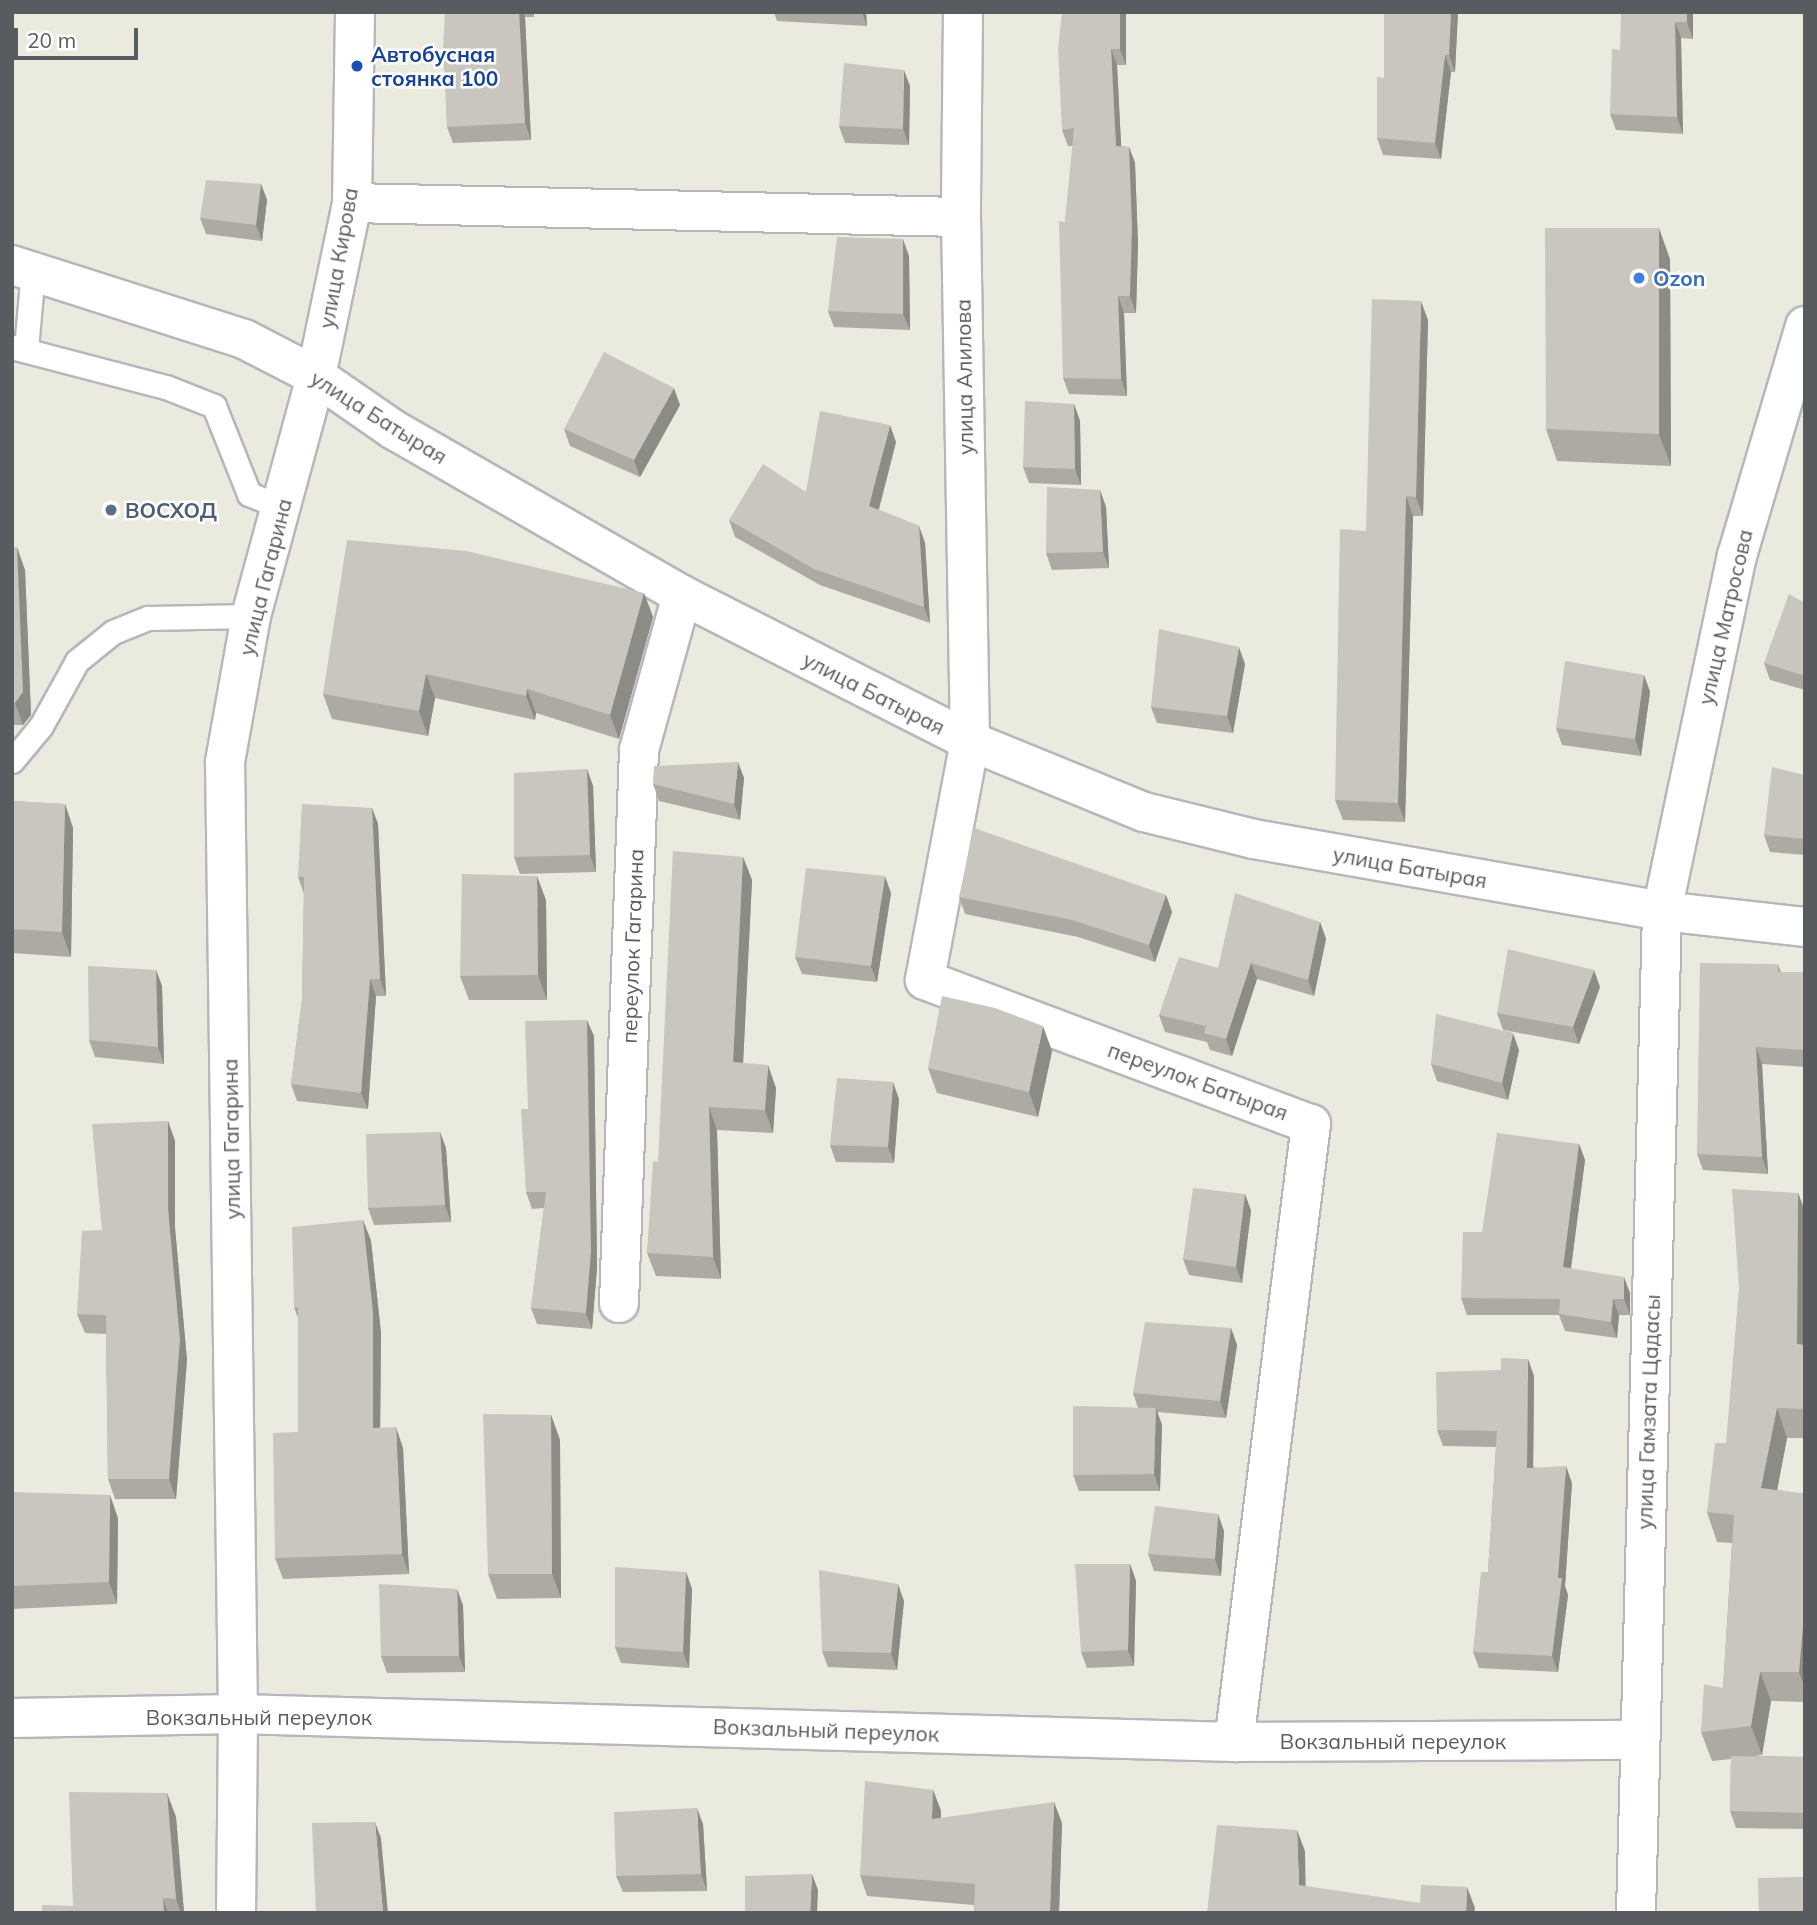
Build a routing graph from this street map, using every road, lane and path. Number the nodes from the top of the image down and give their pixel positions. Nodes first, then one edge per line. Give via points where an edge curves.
1 (355, 12) edge
2 (963, 12) edge
3 (352, 203) junction
4 (961, 217) junction
5 (23, 268) edge
6 (1805, 326) edge
7 (19, 348) edge
8 (316, 376) junction
9 (283, 508) junction
10 (681, 596) junction
11 (251, 616) junction
12 (970, 741) junction
13 (12, 761) edge
14 (1662, 911) junction
15 (1805, 927) edge
16 (619, 1303) dead end
17 (238, 1714) junction
18 (12, 1718) edge
19 (1640, 1740) junction
20 (1234, 1742) junction
21 (236, 1913) edge
22 (1636, 1913) edge

1 - 3 street, улица Кирова
2 - 4 street, улица Алилова
3 - 4 street
3 - 8 street, улица Кирова
4 - 12 street, улица Алилова
5 - 7 lane
5 - 8 street, улица Батырая via 244,339
6 - 14 street, улица Матросова via 1737,556
7 - 9 lane via 166,387 214,406 248,494
8 - 9 street, улица Гагарина
8 - 10 street, улица Батырая via 394,430
9 - 11 street, улица Гагарина
10 - 12 street, улица Батырая
10 - 16 street, переулок Гагарина via 639,750
11 - 13 lane via 148,618 113,632 78,661 41,726
11 - 17 street, улица Гагарина via 225,762
12 - 14 street, улица Батырая via 1144,812 1205,827
12 - 20 street, переулок Батырая via 925,980 1311,1124
14 - 15 street, улица Батырая
14 - 19 street, улица Гамзата Цадасы
17 - 18 street, Вокзальный переулок
17 - 20 street, Вокзальный переулок
17 - 21 street, улица Гагарина
19 - 20 street, Вокзальный переулок
19 - 22 street, улица Гамзата Цадасы

